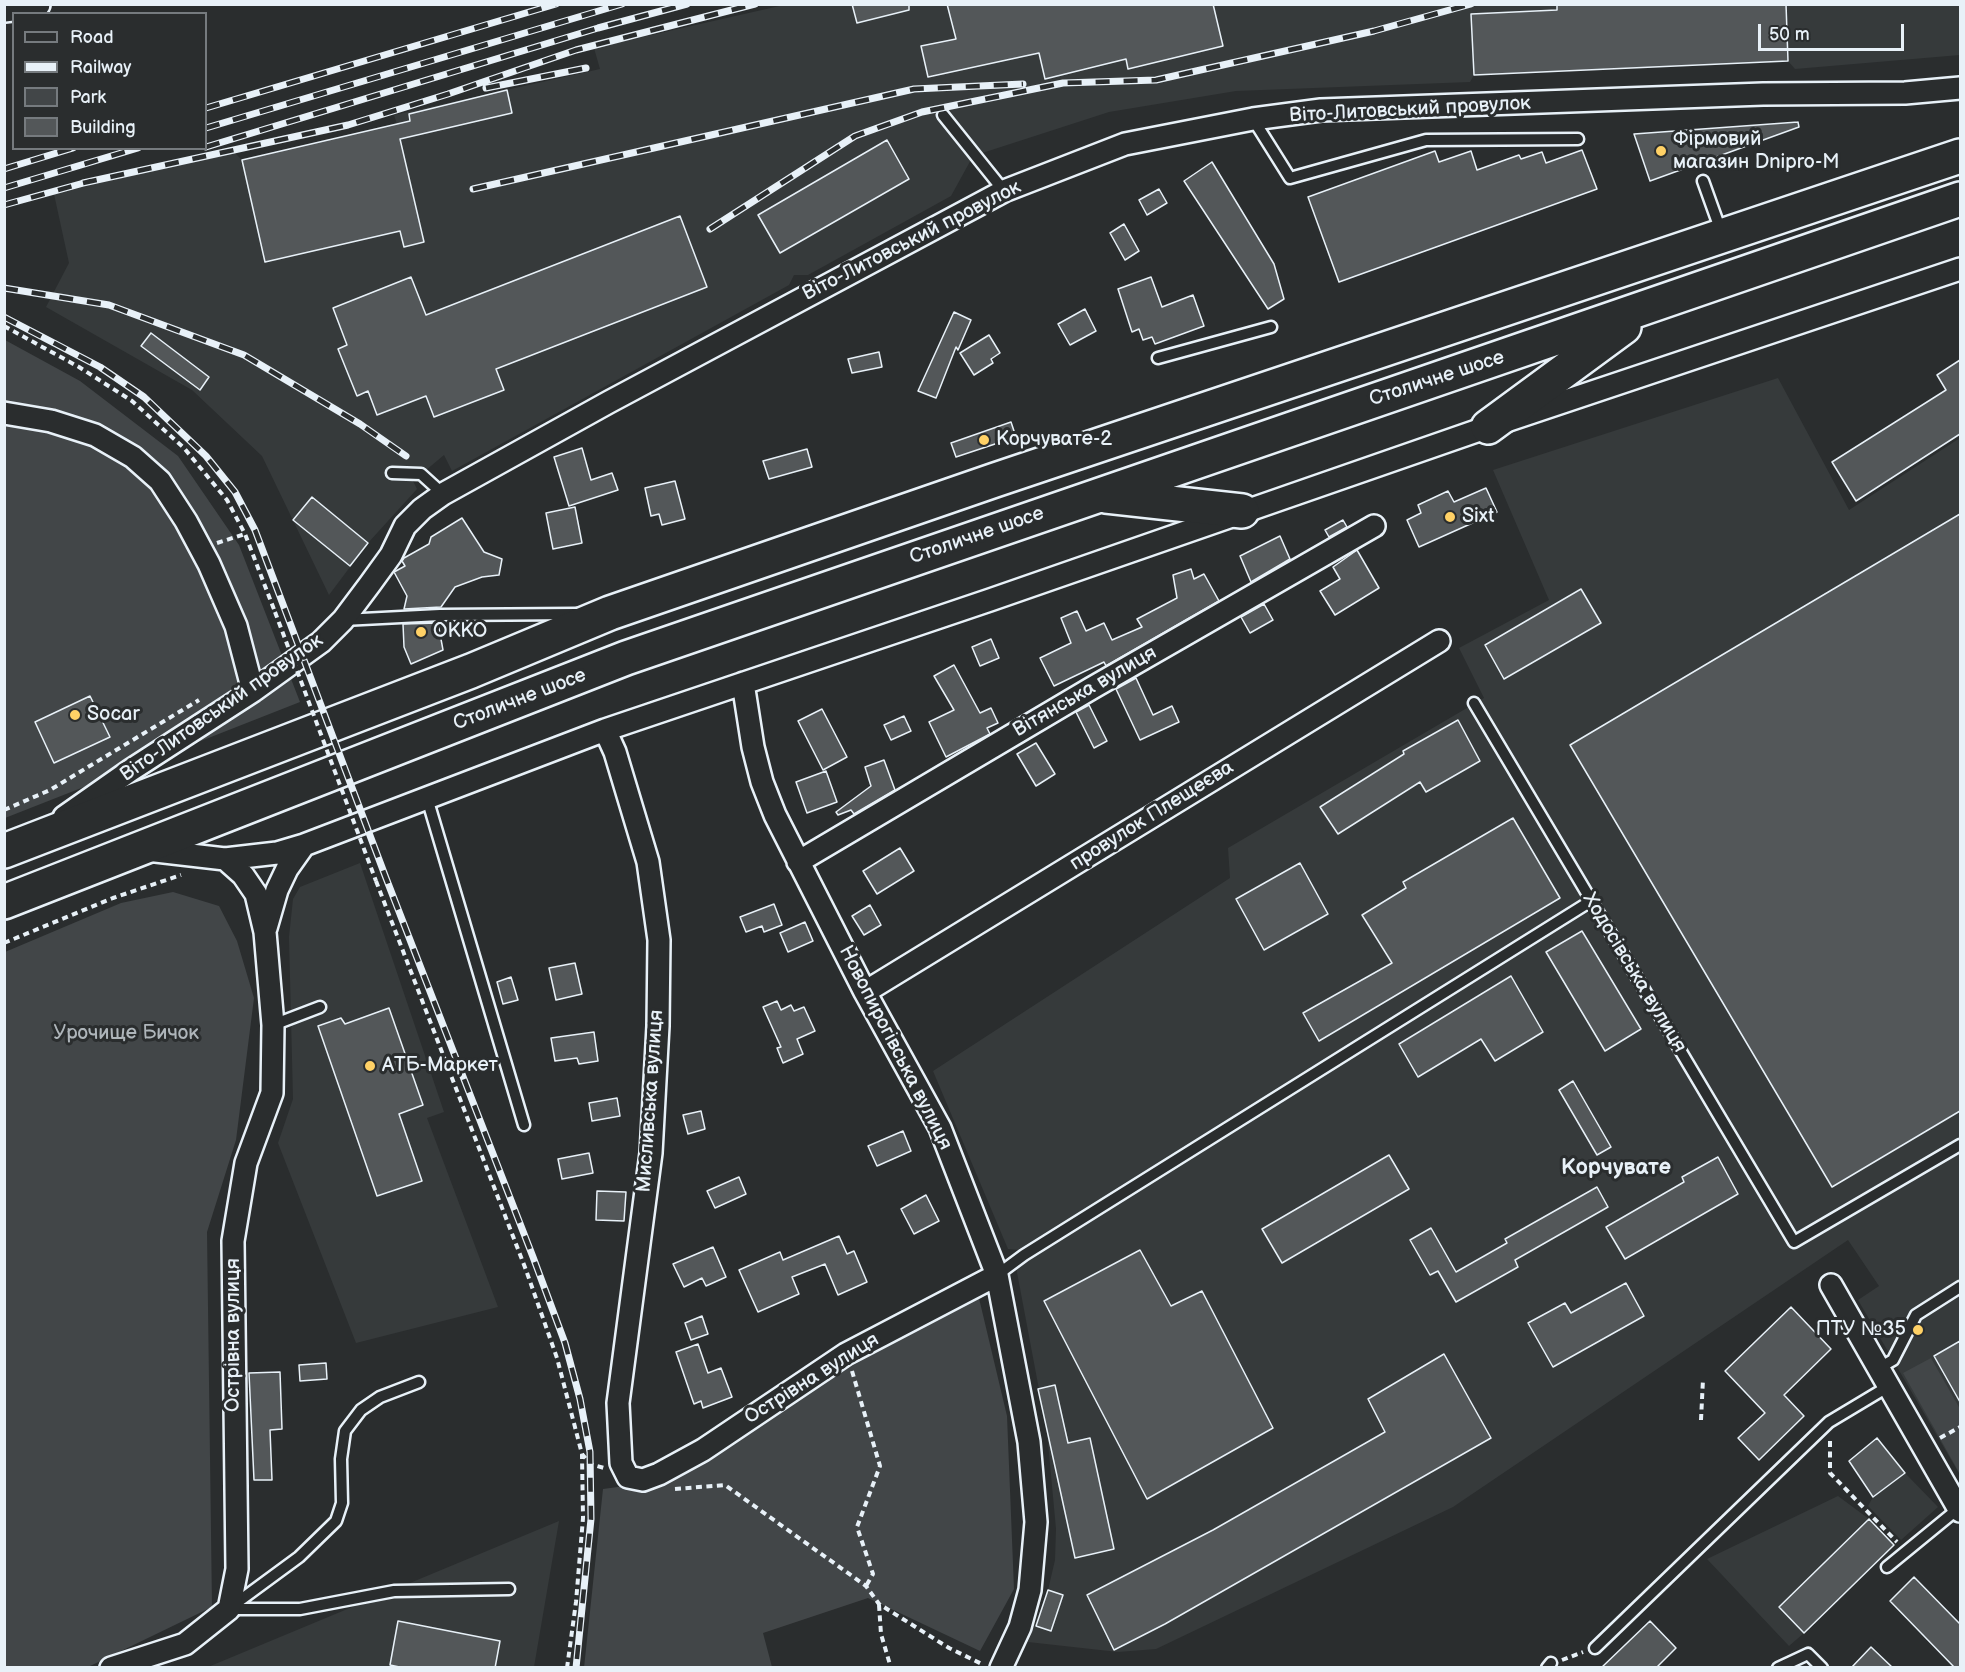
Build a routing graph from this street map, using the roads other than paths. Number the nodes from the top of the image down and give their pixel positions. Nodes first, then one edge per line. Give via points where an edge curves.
1 (36, 4) edge
2 (4, 8) edge
3 (1960, 88) edge
4 (944, 115) dead end
5 (1253, 119) junction
6 (1578, 139) dead end
7 (1960, 156) edge
8 (1703, 181) dead end
9 (1004, 191) junction
10 (1960, 199) edge
11 (1723, 236) junction
12 (1960, 269) edge
13 (1649, 308) junction
14 (1271, 327) dead end
15 (1158, 358) dead end
16 (4, 413) edge
17 (1488, 427) junction
18 (392, 473) dead end
19 (442, 494) junction
20 (1095, 495) junction
21 (1242, 511) junction
22 (1374, 526) dead end
23 (610, 614) junction
24 (343, 620) junction
25 (1439, 641) dead end
26 (742, 683) junction
27 (253, 691) junction
28 (1474, 704) dead end
29 (605, 730) junction
30 (427, 798) junction
31 (36, 838) junction
32 (304, 845) junction
33 (136, 849) junction
34 (4, 851) edge
35 (225, 859) junction
36 (798, 862) junction
37 (1592, 901) junction
38 (4, 902) edge
39 (266, 932) junction
40 (865, 992) junction
41 (320, 1007) dead end
42 (273, 1025) junction
43 (524, 1125) dead end
44 (1960, 1145) edge
45 (997, 1275) junction
46 (1831, 1285) dead end
47 (1960, 1287) edge
48 (1884, 1377) junction
49 (419, 1382) dead end
50 (628, 1477) joint
51 (1960, 1509) edge
52 (1887, 1567) dead end
53 (509, 1589) dead end
54 (229, 1609) junction
55 (1595, 1648) road end
56 (111, 1668) edge
57 (1001, 1668) edge
58 (1778, 1668) edge
59 (1822, 1668) edge

1 - 2 street
3 - 5 street, Віто-Литовський провулок via 1905,93 1764,94 1321,110
4 - 9 lane
5 - 6 lane via 1290,178 1426,141
5 - 9 street, Віто-Литовський провулок via 1136,141
7 - 11 highway
8 - 11 lane
9 - 19 street, Віто-Литовський провулок
10 - 13 highway, Столичне шосе
11 - 23 highway via 995,480
12 - 17 street
13 - 17 highway
13 - 20 highway, Столичне шосе
14 - 15 lane
16 - 27 street via 51,421 95,435 133,457 160,481 200,548 236,626
17 - 21 street
18 - 19 lane via 421,474
19 - 24 street, Віто-Литовський провулок via 405,526 391,555
20 - 21 highway
20 - 33 highway, Столичне шосе via 626,658
21 - 26 street
22 - 36 street, Вітянська вулиця
23 - 24 lane
23 - 31 highway
24 - 27 street, Віто-Литовський провулок via 321,642
25 - 40 street, провулок Плещеєва
26 - 29 street
26 - 36 street, Новопирогівська вулиця via 762,782
27 - 31 street, Віто-Литовський провулок via 131,770
28 - 37 lane, Ходосівська вулиця
29 - 30 street
29 - 50 street, Мисливська вулиця via 648,862 659,940 651,1153 618,1403 621,1463
30 - 32 street
30 - 43 lane
31 - 34 highway
32 - 35 street via 277,853
32 - 39 street, Острівна вулиця via 276,890
33 - 35 street
33 - 38 highway, Столичне шосе
35 - 39 street, Острівна вулиця via 256,894
36 - 40 street, Новопирогівська вулиця
37 - 44 lane, Ходосівська вулиця via 1794,1242
37 - 45 lane
39 - 42 street, Острівна вулиця
40 - 45 street, Новопирогівська вулиця via 940,1128
41 - 42 lane
42 - 54 street, Острівна вулиця via 272,1093 246,1163 233,1241 237,1569
45 - 50 street, Острівна вулиця via 846,1354 703,1450 643,1480
45 - 57 street, Новопирогівська вулиця via 1029,1442 1036,1522 1030,1590 1020,1627
46 - 48 street
47 - 48 lane via 1916,1315
48 - 51 street
48 - 55 lane via 1829,1422
49 - 54 lane via 380,1397 362,1410 345,1431 342,1503 336,1521 298,1557
51 - 52 lane
53 - 54 lane via 393,1591 300,1609
54 - 56 street via 185,1644
58 - 59 lane via 1808,1654

